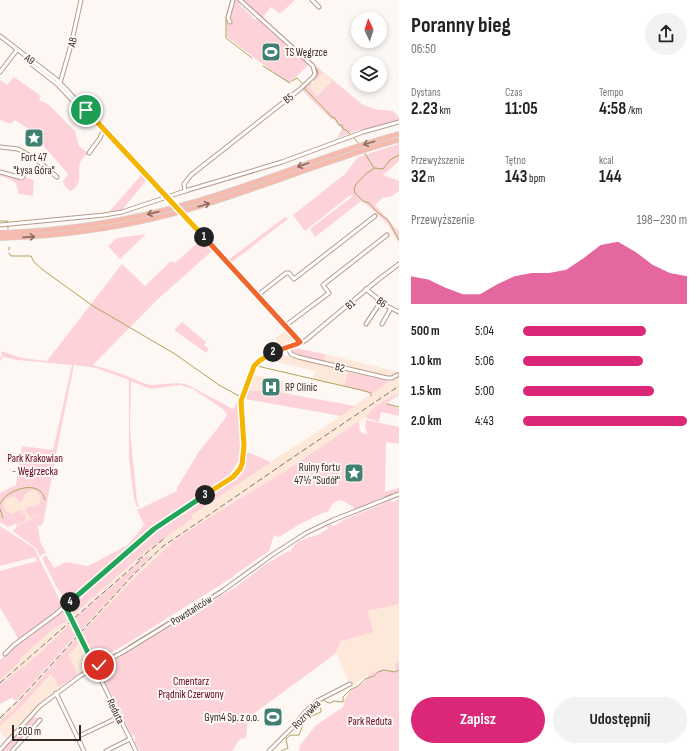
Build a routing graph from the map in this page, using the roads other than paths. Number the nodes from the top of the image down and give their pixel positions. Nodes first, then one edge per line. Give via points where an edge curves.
1 (81, 0) edge
2 (233, 0) edge
3 (240, 0) edge
4 (312, 0) edge
5 (318, 7) dead end
6 (230, 22) dead end
7 (0, 36) edge
8 (17, 50) junction
9 (31, 60) junction
10 (0, 72) edge
11 (60, 83) junction
12 (93, 118) junction
13 (399, 122) edge
14 (104, 129) junction
15 (399, 134) edge
16 (399, 140) edge
17 (0, 147) edge
18 (89, 153) dead end
19 (0, 172) edge
20 (25, 172) dead end
21 (57, 177) dead end
22 (185, 191) junction
23 (166, 197) junction
24 (375, 216) dead end
25 (0, 225) edge
26 (0, 233) edge
27 (387, 235) dead end
28 (0, 238) edge
29 (399, 264) edge
30 (366, 289) junction
31 (258, 296) junction
32 (380, 303) junction
33 (391, 308) junction
34 (399, 312) edge
35 (366, 324) dead end
36 (382, 324) dead end
37 (285, 326) junction
38 (300, 342) junction
39 (288, 348) junction
40 (397, 375) dead end
41 (399, 494) edge
42 (65, 606) junction
43 (5, 654) dead end
44 (95, 667) junction
45 (350, 684) dead end
46 (56, 693) junction
47 (119, 717) junction
48 (40, 720) dead end
49 (77, 737) junction
50 (130, 739) junction
51 (0, 750) edge
52 (12, 751) edge
53 (84, 751) edge
54 (106, 751) edge
55 (136, 751) edge
56 (269, 751) edge

1 - 11 street, A8
2 - 6 street via 228,18
3 - 22 street, B5 via 311,65 315,74 299,90 191,175 184,184
4 - 5 street
7 - 8 street, A9
8 - 9 street, A9
8 - 10 street
9 - 11 street, A9
9 - 12 street via 30,62 58,84 91,120
11 - 12 street, A9
12 - 14 street
13 - 22 street
14 - 18 street
14 - 23 street
15 -> 26 highway via 161,211 81,227
28 -> 16 highway via 84,231 163,216 211,203
17 - 21 street via 18,149 36,159
19 - 20 street via 22,178
22 - 23 street
23 - 25 street via 122,212
23 - 31 street, bridge
24 - 31 street via 294,279 286,273
27 - 37 street via 323,285 329,293
29 - 30 street, B1
30 - 32 street, B6
30 - 38 street, B1 via 309,338
31 - 37 street
32 - 33 street, B6
32 - 35 street
33 - 34 street, B6
33 - 36 street
37 - 38 street
38 - 39 street, B1
39 - 40 street, B2 via 290,354 298,357 387,378
39 - 42 street, B1 via 273,352 257,363 250,376 241,401 244,446 242,464 236,474 154,529
41 - 44 street, Powstańców via 306,533 221,592
42 - 43 street
42 - 44 street, Reduta, bridge
44 - 46 street, Powstańców
44 - 47 street, Reduta
45 - 56 street, Rozrywka via 317,701
46 - 49 street
46 - 51 street, Powstańców via 33,713
47 - 49 street
47 - 50 street, Reduta
48 - 52 street
49 - 53 street
50 - 54 street
50 - 55 street, Reduta

